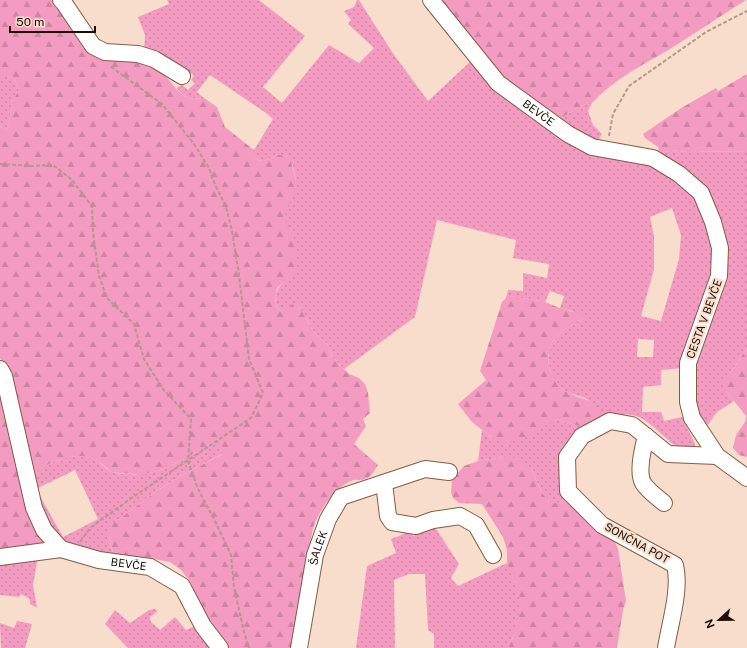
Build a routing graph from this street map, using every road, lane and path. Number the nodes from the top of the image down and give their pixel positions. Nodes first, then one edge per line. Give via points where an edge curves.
1 (61, 0) edge
2 (431, 0) edge
3 (747, 11) edge
4 (108, 64) dead end
5 (182, 76) dead end
6 (607, 150) junction
7 (0, 164) edge
8 (679, 174) joint
9 (0, 369) edge
10 (646, 436) junction
11 (717, 456) junction
12 (188, 461) junction
13 (449, 472) dead end
14 (747, 478) edge
15 (384, 483) junction
16 (664, 503) dead end
17 (67, 551) junction
18 (493, 555) dead end
19 (0, 557) edge
20 (220, 648) edge
21 (249, 648) edge
22 (299, 648) edge
23 (666, 648) edge

1 - 5 street via 93,46 105,52 138,54 154,59
2 - 6 street, BEVČE via 498,83 568,134 592,147
3 - 6 path via 706,32 628,86 613,114
4 - 12 path via 162,104 194,144 209,168 226,207 232,231 249,359 263,393 251,418
6 - 8 street, BEVČE via 653,158
7 - 12 path via 54,165 72,179 92,206 99,276 107,298 134,324 144,359 163,389 191,419
8 - 11 street, CESTA V BEVČE via 701,193 720,248 719,276 688,363 688,402 692,418
9 - 17 street via 4,376 34,508 44,530
10 - 11 street, SONČNA POT via 668,454
10 - 16 street via 642,456 642,483
10 - 23 street, SONČNA POT via 632,425 610,421 582,436 567,458 568,491 602,524 675,565 676,594
11 - 14 street, CESTA V BEVČE
12 - 17 path via 90,528
12 - 21 path via 198,489 231,556 234,587
13 - 15 street, ŠALEK via 424,469
15 - 18 street via 388,516 392,522 416,526 433,520 460,516 476,525
15 - 22 street, ŠALEK via 341,497 328,519 315,555
17 - 19 street, BEVČE
17 - 20 street, BEVČE via 100,560 150,567 182,586 203,626

